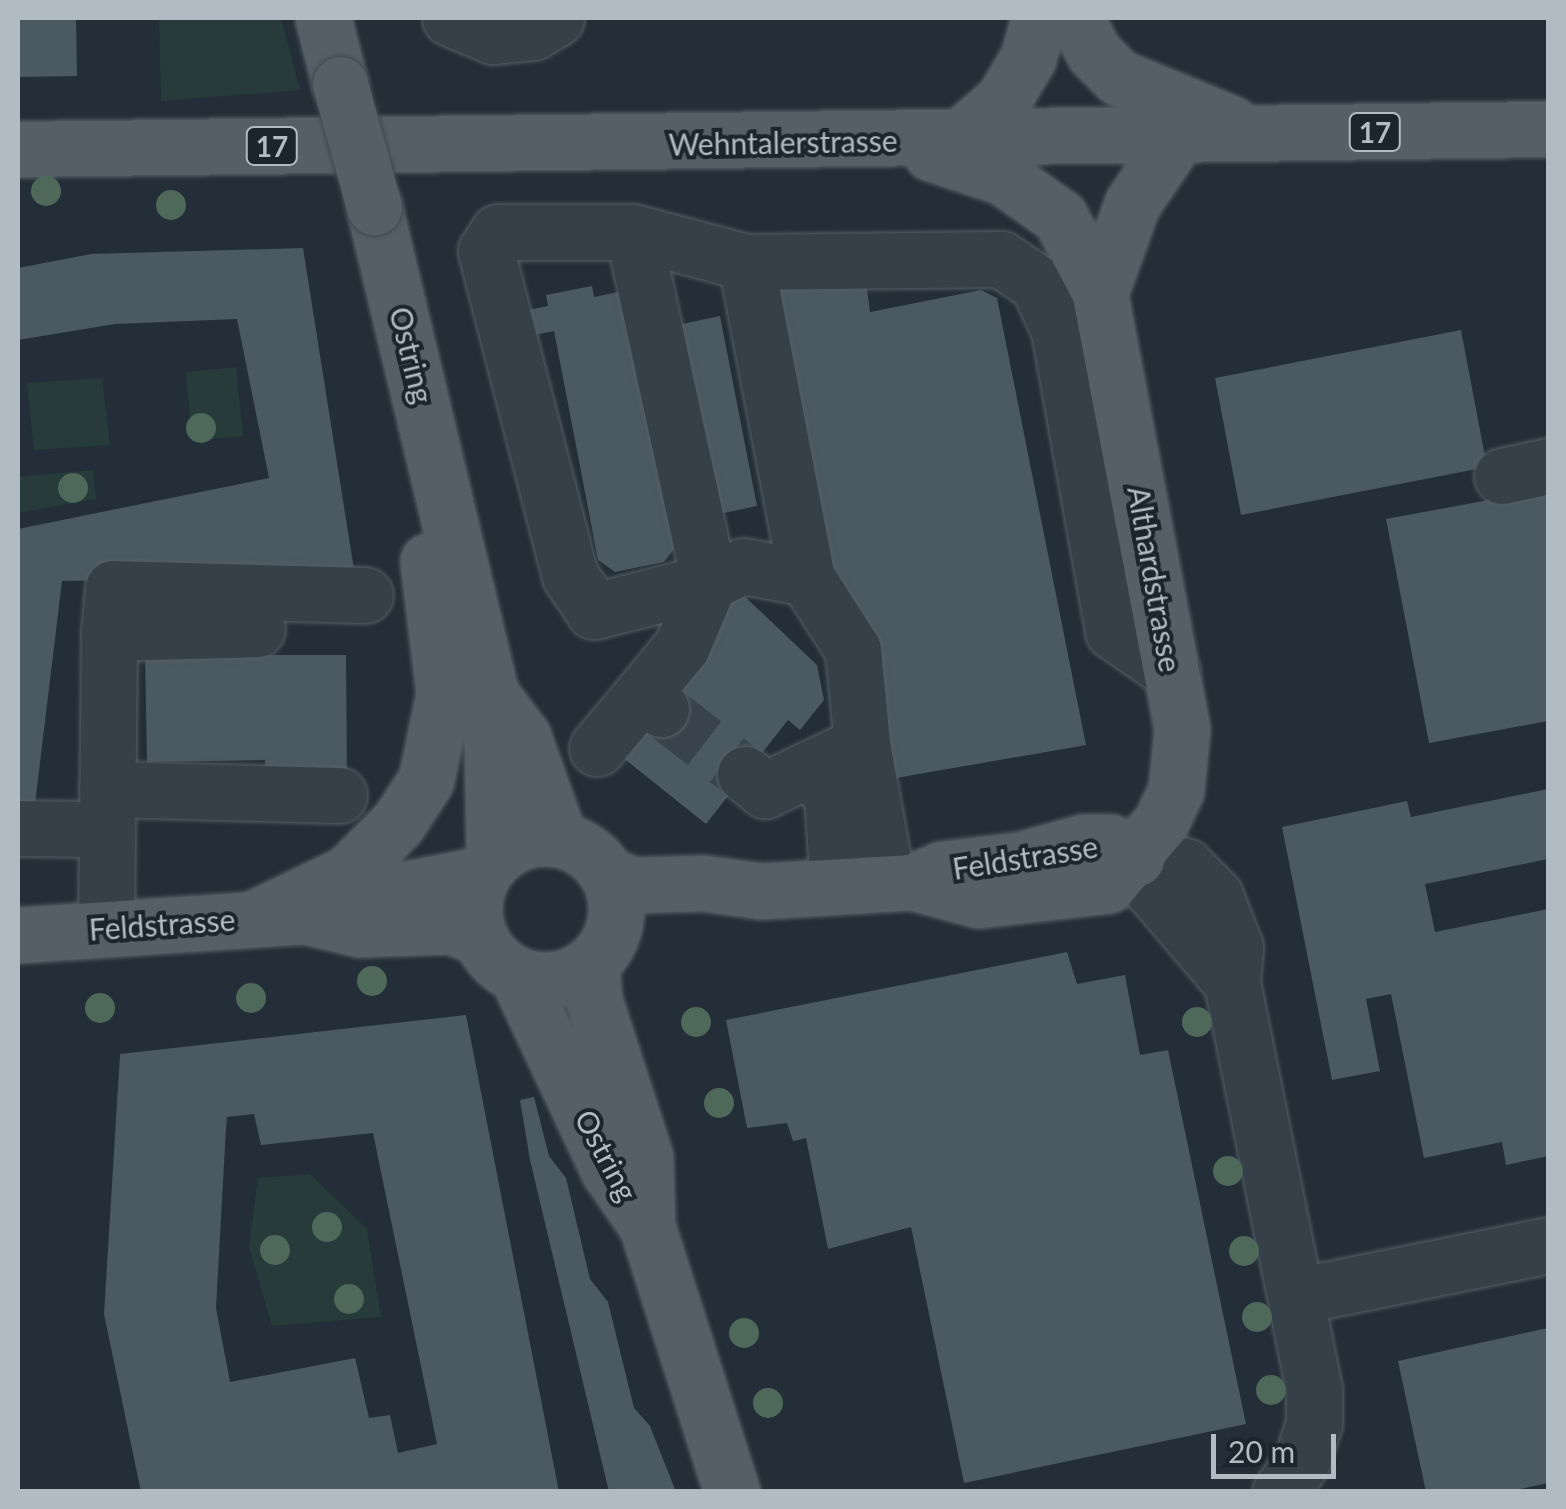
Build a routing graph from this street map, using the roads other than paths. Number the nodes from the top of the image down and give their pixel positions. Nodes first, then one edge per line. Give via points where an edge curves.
1 (324, 18) edge
2 (450, 18) edge
3 (556, 18) edge
4 (1040, 18) edge
5 (1076, 18) edge
6 (1548, 129) edge
7 (1258, 134) junction
8 (1178, 136) junction
9 (957, 140) junction
10 (896, 141) junction
11 (18, 149) edge
12 (633, 232) junction
13 (746, 262) junction
14 (1100, 292) junction
15 (1091, 377) junction
16 (437, 455) junction
17 (807, 578) junction
18 (709, 582) junction
19 (365, 595) dead end
20 (258, 629) dead end
21 (110, 633) junction
22 (490, 695) junction
23 (862, 744) junction
24 (597, 748) dead end
25 (808, 769) junction
26 (745, 774) tunnel mouth
27 (338, 796) dead end
28 (106, 809) junction
29 (18, 828) edge
30 (558, 838) junction
31 (1136, 858) junction
32 (488, 866) junction
33 (608, 874) junction
34 (879, 883) junction
35 (761, 891) junction
36 (282, 916) junction
37 (106, 927) junction
38 (18, 935) edge
39 (478, 936) junction
40 (601, 950) junction
41 (517, 975) junction
42 (647, 1226) junction
43 (1548, 1245) edge
44 (1296, 1296) junction
45 (732, 1492) edge
46 (1280, 1492) edge

1 - 16 main road, Ostring, bridge
2 - 3 street via 493,36 533,32
4 - 9 main road via 1028,58 1003,100
5 - 7 main road via 1094,53 1118,76
6 - 7 main road, Wehntalerstrasse / 17
7 - 8 main road, Wehntalerstrasse / 17
8 - 9 main road, Wehntalerstrasse / 17
8 - 14 main road, Althardstrasse via 1132,204
9 - 10 main road, Wehntalerstrasse / 17
10 - 11 main road, Wehntalerstrasse / 17
10 - 14 main road, Althardstrasse via 1003,177 1034,196 1060,217
12 - 13 street
12 - 18 street
12 - 18 street via 498,232 486,250 570,576 594,611
13 - 15 street via 1001,258 1030,276
13 - 17 street
14 - 15 main road, Althardstrasse
15 - 31 main road, Althardstrasse via 1182,729 1176,790
16 - 22 main road, Ostring
16 - 36 main road via 423,526 444,694 426,780 398,823 348,873
17 - 18 street via 744,566
17 - 23 street via 853,650
18 - 24 street via 653,700
19 - 21 street via 112,588
20 - 21 street
21 - 28 street
22 - 30 main road, Ostring via 522,738
22 - 32 main road, Ostring
23 - 25 street
23 - 34 street
25 - 26 street via 765,790
25 - 34 street via 832,795
27 - 28 street
28 - 29 street
28 - 37 street
30 - 32 main road via 535,837
30 - 33 main road via 579,845
31 - 34 main road, Feldstrasse via 1108,884 1062,892 979,900
31 - 44 street via 1185,866 1215,896 1235,946 1232,983
32 - 36 main road, Feldstrasse
32 - 39 main road via 474,894
33 - 35 main road, Feldstrasse via 632,884
33 - 40 main road via 616,917
34 - 35 main road, Feldstrasse
35 - 40 main road, Feldstrasse
36 - 37 main road, Feldstrasse
36 - 39 main road, Feldstrasse via 359,929 451,926
37 - 38 main road, Feldstrasse
39 - 41 main road
40 - 41 main road via 555,980
40 - 42 main road, Ostring via 594,1000 645,1157
41 - 42 main road, Ostring via 610,1171
42 - 45 main road, Ostring
43 - 44 street
44 - 46 street via 1314,1423 1302,1461

